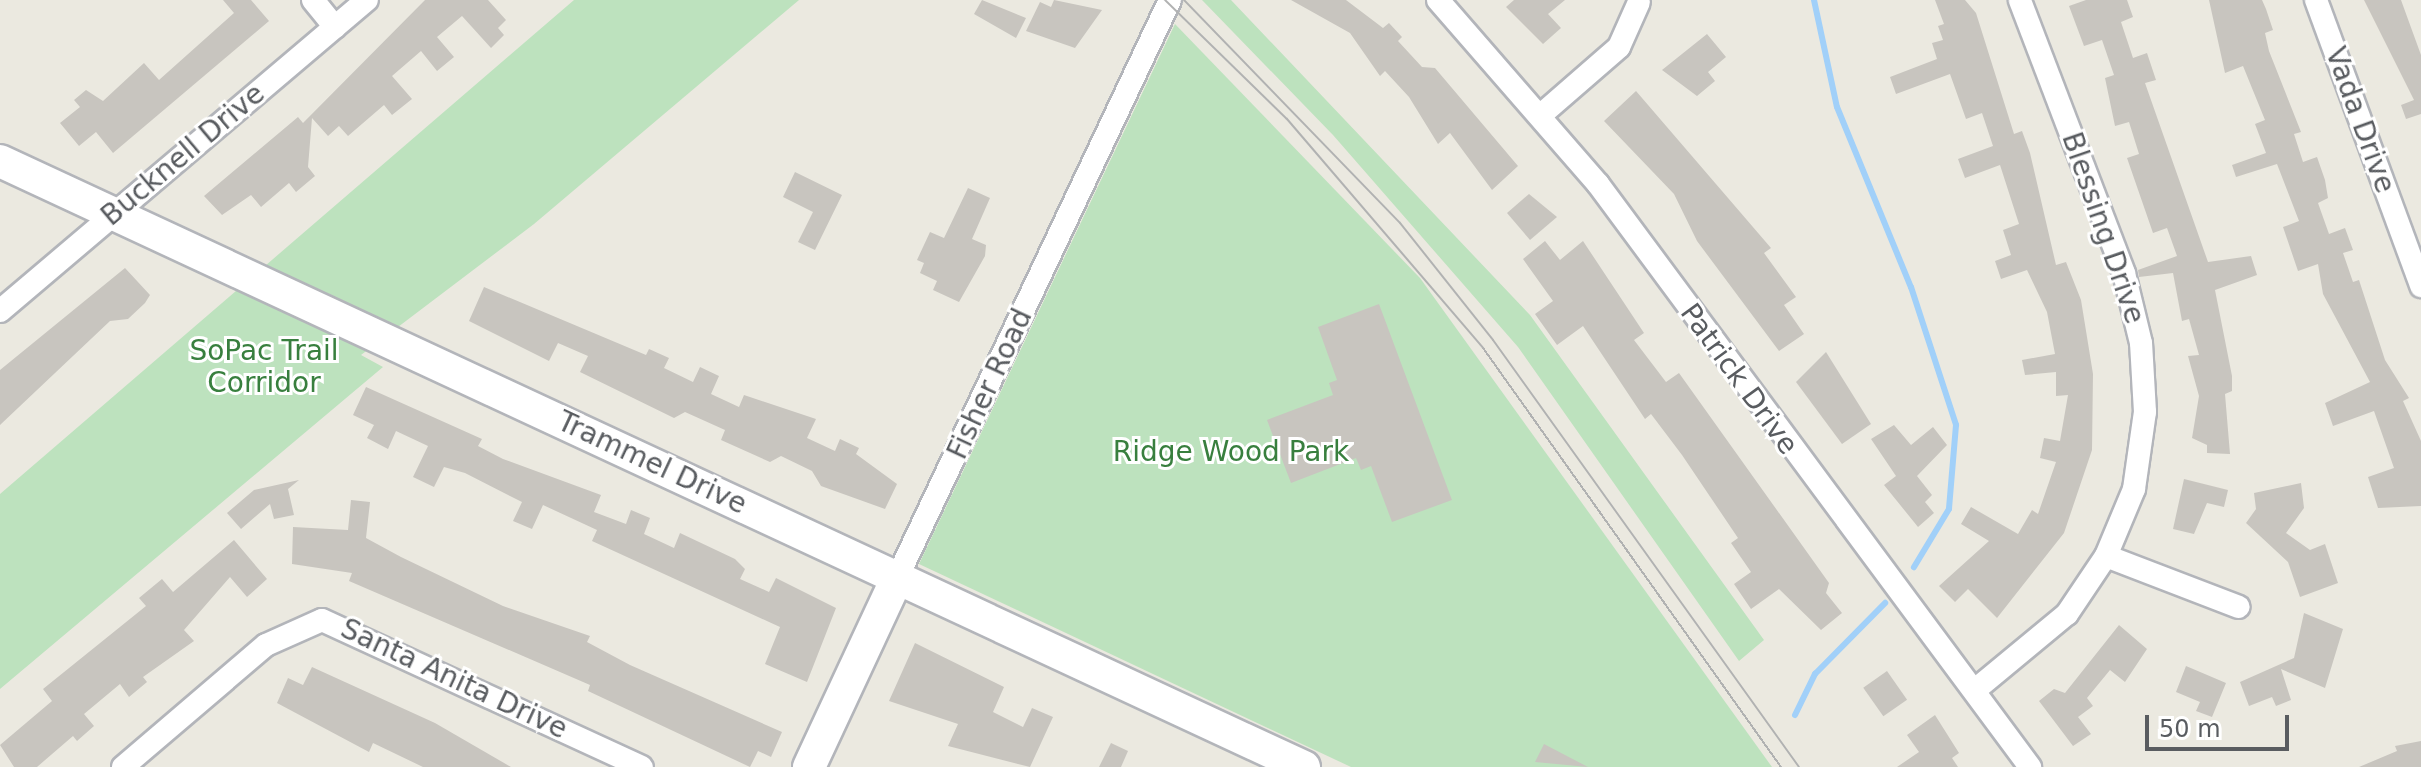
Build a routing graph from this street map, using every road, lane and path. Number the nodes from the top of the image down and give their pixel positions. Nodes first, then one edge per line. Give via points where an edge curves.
1 (313, 0) edge
2 (367, 0) edge
3 (1170, 0) edge
4 (1438, 0) edge
5 (2020, 0) edge
6 (2316, 0) edge
7 (1639, 2) dead end
8 (335, 27) junction
9 (1542, 114) junction
10 (0, 161) edge
11 (113, 213) junction
12 (2421, 286) edge
13 (0, 311) edge
14 (2106, 556) junction
15 (897, 578) junction
16 (2239, 607) dead end
17 (1975, 690) junction
18 (123, 767) edge
19 (642, 767) edge
20 (809, 767) edge
21 (1304, 767) edge
22 (2030, 767) edge

1 - 8 street
2 - 8 street, Bucknell Drive
3 - 15 street, Fisher Road
4 - 9 street, Patrick Drive
5 - 14 street, Blessing Drive via 2124,273 2141,343 2141,458
6 - 12 street, Vada Drive
7 - 9 street via 1619,47
8 - 11 street, Bucknell Drive
9 - 17 street, Patrick Drive
10 - 11 street, Trammel Drive
11 - 13 street, Bucknell Drive
11 - 15 street, Trammel Drive
14 - 16 street
14 - 17 street, Blessing Drive via 2067,614
15 - 20 street, Fisher Road
15 - 21 street, Trammel Drive
17 - 22 street, Patrick Drive
18 - 19 street, Santa Anita Drive via 266,645 305,622 345,626

